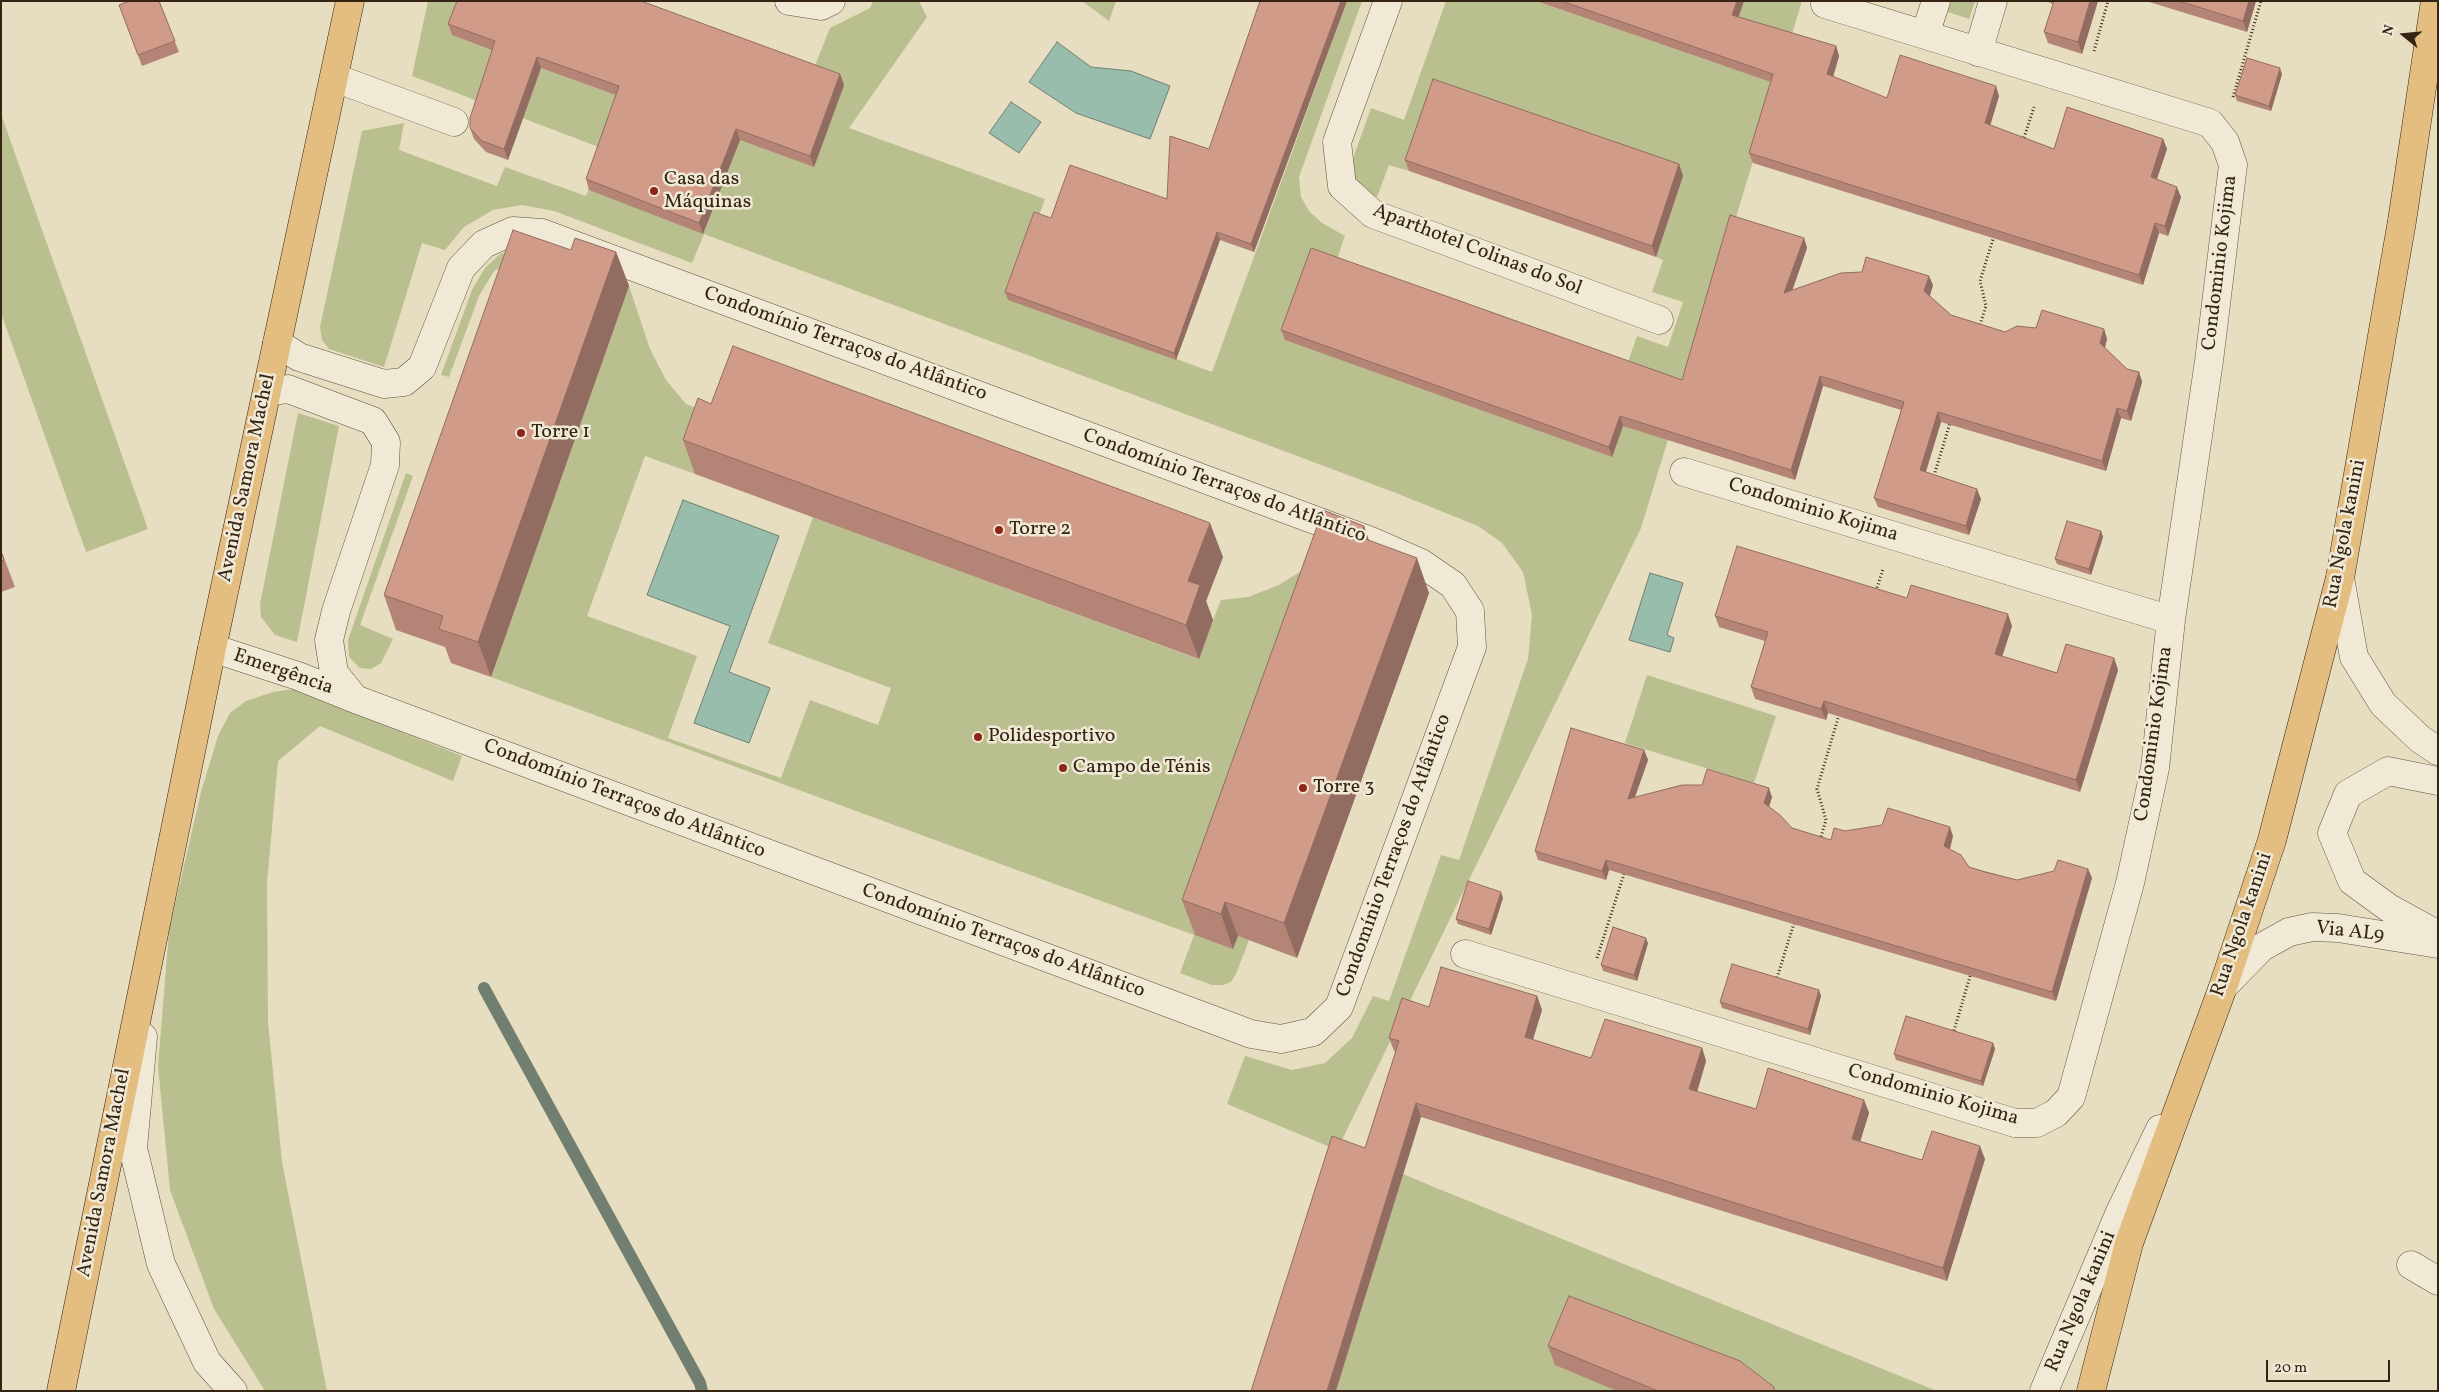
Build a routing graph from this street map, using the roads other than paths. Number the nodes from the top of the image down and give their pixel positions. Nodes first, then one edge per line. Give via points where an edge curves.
1 (350, 1) edge
2 (789, 1) edge
3 (831, 1) edge
4 (1388, 1) edge
5 (1936, 1) edge
6 (1993, 1) edge
7 (2435, 1) edge
8 (1825, 4) dead end
9 (1925, 35) junction
10 (1978, 52) junction
11 (335, 78) junction
12 (454, 122) dead end
13 (1659, 320) dead end
14 (277, 343) junction
15 (266, 392) junction
16 (1684, 472) dead end
17 (2340, 578) junction
18 (2171, 620) junction
19 (212, 648) junction
20 (354, 698) junction
21 (2438, 751) edge
22 (2438, 781) edge
23 (2438, 935) edge
24 (2438, 944) edge
25 (1465, 954) dead end
26 (149, 956) junction
27 (2223, 987) junction
28 (2198, 1052) junction
29 (2411, 1265) dead end
30 (2438, 1281) edge
31 (61, 1391) edge
32 (233, 1391) edge
33 (2044, 1391) edge
34 (2091, 1391) edge

1 - 11 main road, Avenida Samora Machel
2 - 3 street via 821,6
4 - 13 street, Aparthotel Colinas do Sol via 1337,142 1342,186 1373,214
5 - 9 street
6 - 10 street
7 - 17 main road, Rua Ngola kanini via 2402,221
8 - 9 street, Condominio Kojima
9 - 10 street, Condominio Kojima
10 - 18 street, Condominio Kojima via 2210,124 2225,142 2233,165 2209,361
11 - 12 street
11 - 14 main road, Avenida Samora Machel
14 - 15 main road, Avenida Samora Machel
14 - 20 street, Condomínio Terraços do Atlântico via 299,357 384,384 404,382 422,367 461,268 484,244 513,231 542,233 1371,541 1421,563 1453,585 1470,611 1472,647 1339,1007 1314,1032 1281,1039 1252,1034
15 - 19 main road, Avenida Samora Machel
15 - 20 street via 288,389 373,421 386,442 385,465 329,640 334,673
16 - 18 street, Condominio Kojima
17 - 21 street via 2354,657 2383,704 2420,739
17 - 27 main road, Rua Ngola kanini via 2272,840
18 - 25 street, Condominio Kojima via 2155,768 2130,883 2071,1097 2056,1113 2037,1123 2015,1123
19 - 20 street, Emergência
19 - 26 main road, Avenida Samora Machel
22 - 23 street via 2388,771 2348,794 2332,833 2352,881 2389,908
24 - 27 street, Via AL9 via 2312,927 2289,932 2262,947
26 - 31 main road, Avenida Samora Machel
26 - 32 street, Avenida Samora Machel via 133,1148 161,1264 207,1362
27 - 28 main road, Rua Ngola kanini
28 - 33 street, Rua Ngola kanini via 2120,1212
28 - 34 main road, Rua Ngola kanini via 2129,1242
29 - 30 street

